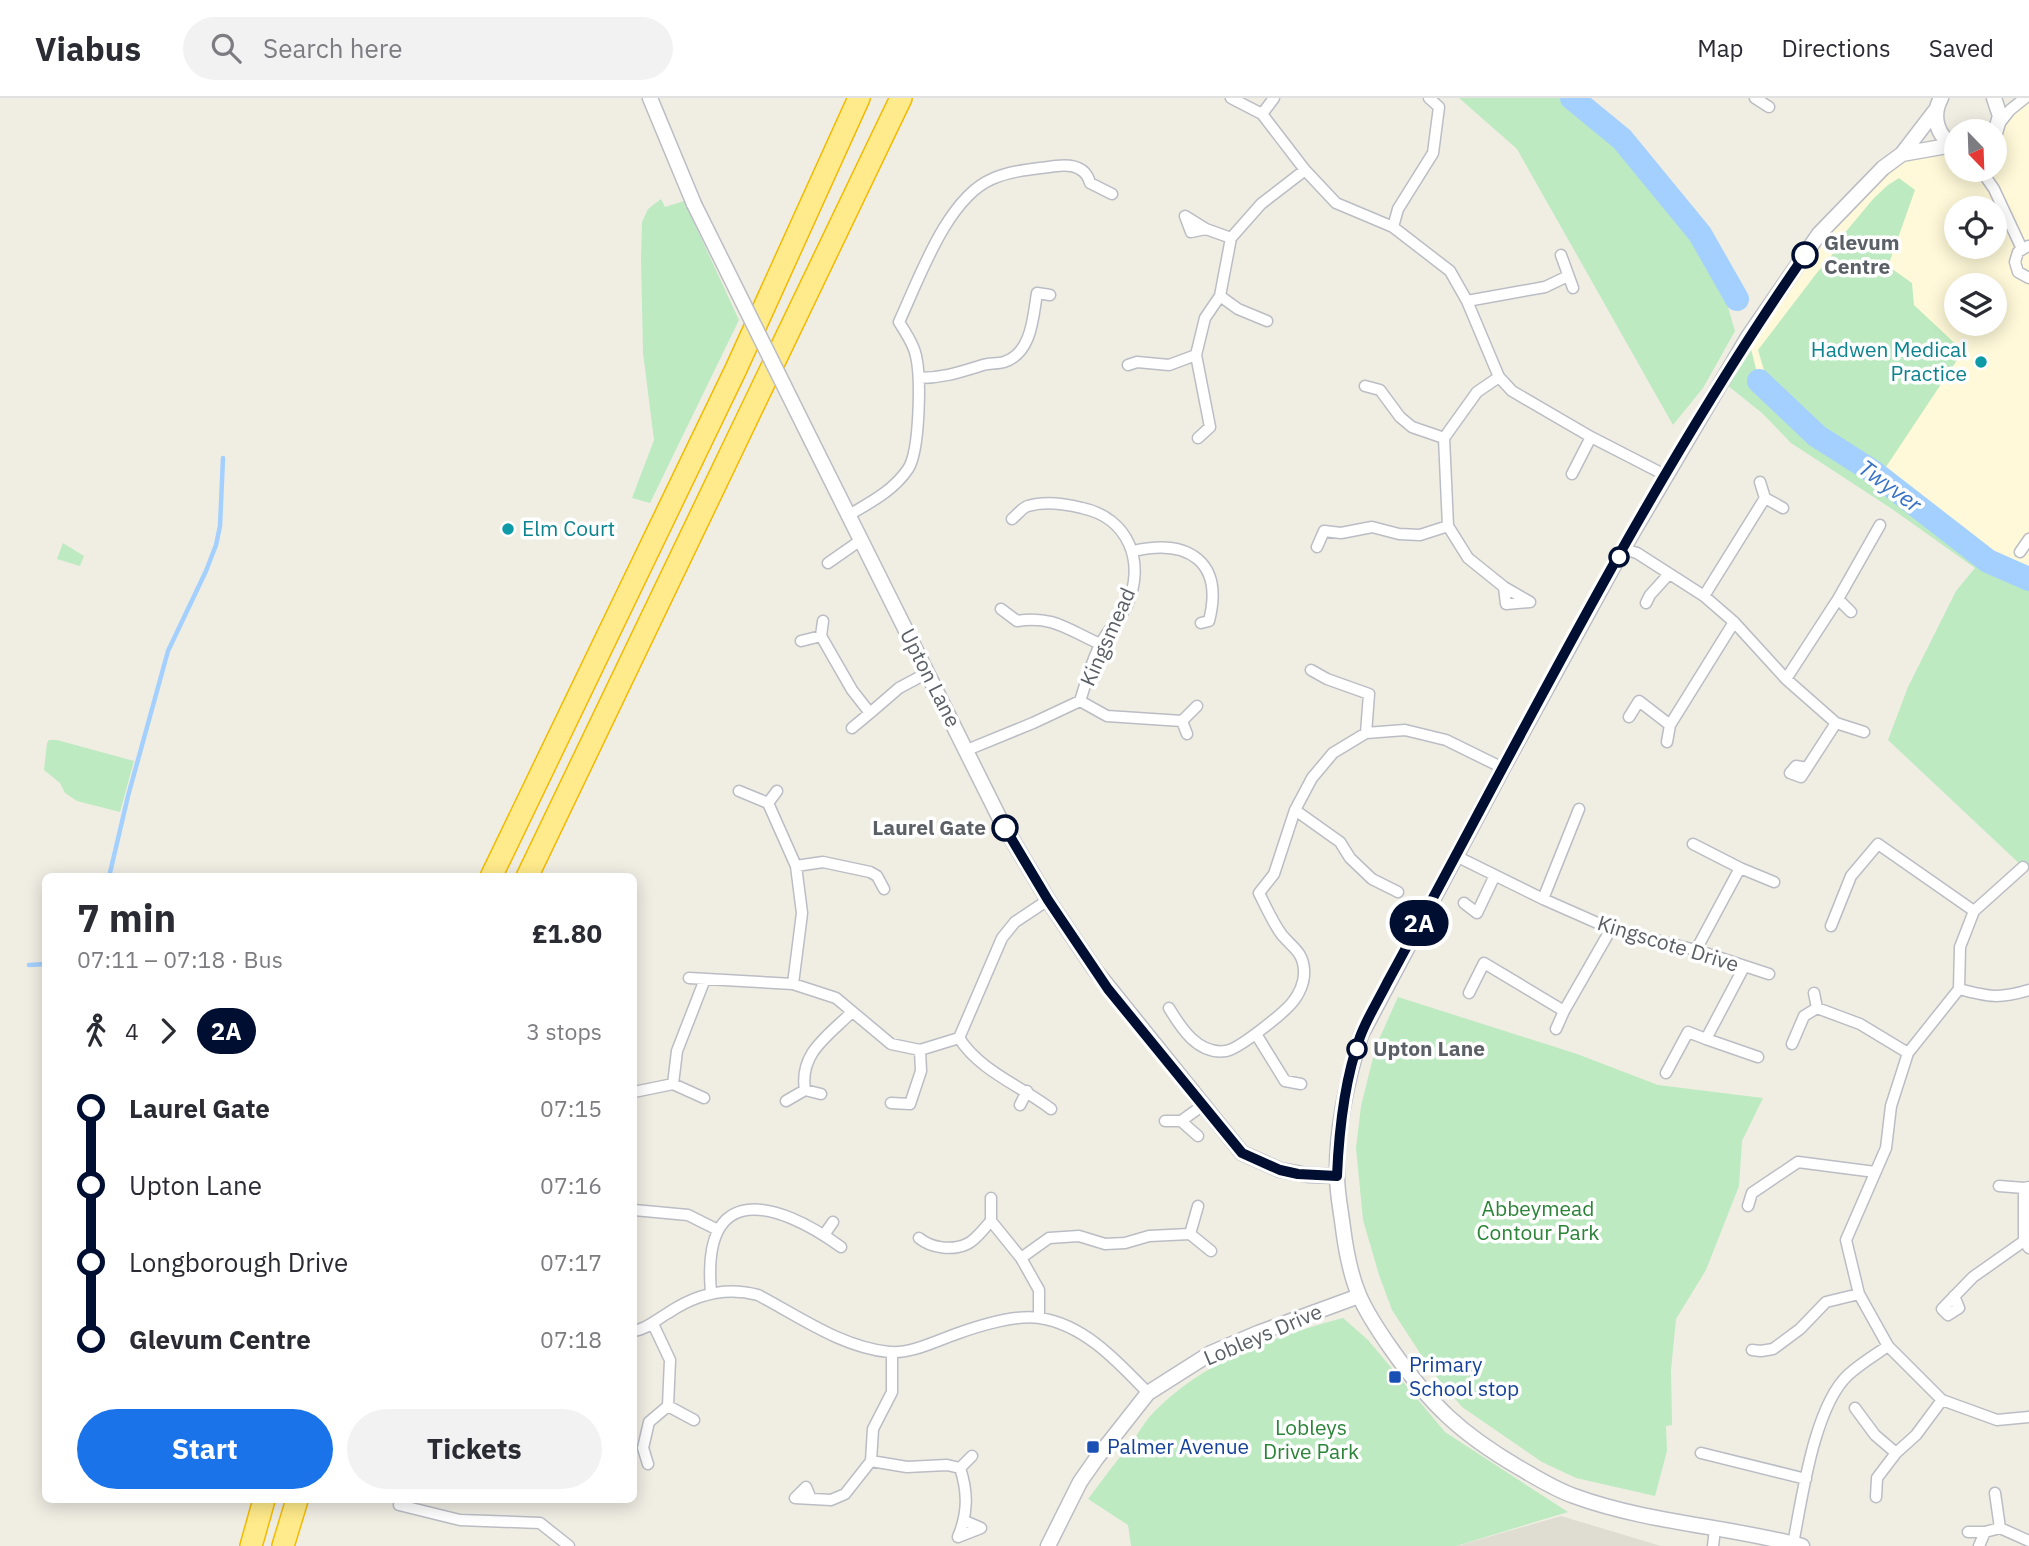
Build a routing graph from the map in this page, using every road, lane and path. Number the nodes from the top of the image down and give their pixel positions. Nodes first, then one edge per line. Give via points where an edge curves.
1 (650, 98) edge
2 (859, 98) edge
3 (901, 98) edge
4 (1231, 98) edge
5 (1274, 98) edge
6 (1429, 98) edge
7 (1755, 98) edge
8 (1994, 98) edge
9 (2025, 98) edge
10 (1938, 104) edge
11 (1769, 107) dead end
12 (1262, 114) junction
13 (1998, 119) edge
14 (2004, 119) edge
15 (1944, 136) edge
16 (1944, 148) edge
17 (1902, 154) junction
18 (1305, 170) junction
19 (1989, 182) edge
20 (1993, 182) edge
21 (1994, 189) junction
22 (1112, 194) dead end
23 (1394, 227) junction
24 (1206, 229) dead end
25 (1231, 238) junction
26 (2026, 247) edge
27 (1560, 255) dead end
28 (1568, 276) junction
29 (2029, 278) edge
30 (1573, 288) dead end
31 (1050, 295) dead end
32 (1220, 296) junction
33 (1467, 301) junction
34 (1267, 321) dead end
35 (1196, 355) junction
36 (1015, 356) junction
37 (1133, 360) dead end
38 (1020, 367) dead end
39 (1500, 377) junction
40 (919, 378) junction
41 (1365, 386) dead end
42 (1591, 437) junction
43 (1198, 438) dead end
44 (1444, 438) junction
45 (1572, 474) dead end
46 (1665, 475) junction
47 (1760, 482) dead end
48 (1765, 498) junction
49 (1783, 508) dead end
50 (849, 515) junction
51 (1012, 519) dead end
52 (1880, 525) dead end
53 (1448, 526) junction
54 (2029, 539) edge
55 (861, 540) junction
56 (1856, 542) dead end
57 (1317, 547) dead end
58 (1623, 549) junction
59 (1866, 550) junction
60 (1133, 551) junction
61 (2020, 552) dead end
62 (828, 563) dead end
63 (1669, 574) junction
64 (1647, 595) dead end
65 (1704, 596) junction
66 (1838, 599) junction
67 (1530, 602) dead end
68 (1002, 609) dead end
69 (1851, 612) dead end
70 (823, 621) dead end
71 (1017, 621) junction
72 (1734, 622) junction
73 (1201, 623) dead end
74 (1015, 634) dead end
75 (821, 636) junction
76 (801, 641) dead end
77 (1100, 644) junction
78 (1311, 670) dead end
79 (928, 673) junction
80 (1786, 679) junction
81 (1080, 701) junction
82 (1197, 706) dead end
83 (870, 713) junction
84 (1629, 717) dead end
85 (1182, 721) junction
86 (1836, 723) junction
87 (1670, 725) junction
88 (852, 728) dead end
89 (1864, 732) dead end
90 (1366, 733) junction
91 (1187, 734) dead end
92 (1667, 742) dead end
93 (967, 750) junction
94 (1503, 768) junction
95 (1790, 774) dead end
96 (738, 791) dead end
97 (777, 791) dead end
98 (768, 803) junction
99 (1579, 809) dead end
100 (1295, 810) junction
101 (1693, 844) dead end
102 (1456, 856) junction
103 (796, 866) junction
104 (2023, 867) dead end
105 (1740, 868) junction
106 (493, 873) edge
107 (529, 873) edge
108 (1495, 875) junction
109 (1774, 882) dead end
110 (884, 889) dead end
111 (1398, 892) dead end
112 (1543, 899) junction
113 (1048, 900) junction
114 (1464, 903) dead end
115 (1974, 911) junction
116 (1830, 926) dead end
117 (1611, 929) junction
118 (1696, 950) junction
119 (1744, 967) junction
120 (1769, 974) dead end
121 (689, 978) dead end
122 (705, 979) junction
123 (793, 984) junction
124 (1959, 989) junction
125 (2029, 989) edge
126 (1469, 993) dead end
127 (1814, 993) dead end
128 (1169, 1008) dead end
129 (1817, 1008) junction
130 (1564, 1011) junction
131 (852, 1012) junction
132 (1556, 1029) dead end
133 (1256, 1034) junction
134 (959, 1038) junction
135 (1706, 1040) junction
136 (1792, 1044) dead end
137 (920, 1050) junction
138 (1908, 1053) junction
139 (1758, 1058) dead end
140 (1666, 1073) dead end
141 (673, 1084) junction
142 (1301, 1084) dead end
143 (805, 1090) junction
144 (637, 1091) edge
145 (1027, 1091) junction
146 (821, 1094) dead end
147 (704, 1098) dead end
148 (786, 1101) dead end
149 (891, 1103) dead end
150 (1020, 1105) dead end
151 (1202, 1106) junction
152 (1051, 1109) dead end
153 (1165, 1121) dead end
154 (1181, 1121) junction
155 (1198, 1136) dead end
156 (1875, 1172) junction
157 (1337, 1176) junction
158 (1999, 1186) dead end
159 (2026, 1187) edge
160 (991, 1198) dead end
161 (1198, 1206) dead end
162 (1748, 1206) dead end
163 (637, 1210) edge
164 (991, 1221) junction
165 (833, 1222) dead end
166 (718, 1230) junction
167 (1190, 1234) junction
168 (824, 1235) junction
169 (919, 1238) dead end
170 (2027, 1245) edge
171 (841, 1247) dead end
172 (1211, 1251) dead end
173 (1021, 1258) junction
174 (711, 1292) junction
175 (1859, 1294) junction
176 (1359, 1296) junction
177 (1942, 1308) dead end
178 (1039, 1318) junction
179 (653, 1324) junction
180 (637, 1330) edge
181 (1888, 1346) junction
182 (1752, 1350) dead end
183 (892, 1352) junction
184 (1148, 1393) junction
185 (1942, 1400) junction
186 (668, 1406) junction
187 (1855, 1408) dead end
188 (2029, 1417) edge
189 (694, 1420) dead end
190 (638, 1446) edge
191 (1702, 1452) dead end
192 (1896, 1453) junction
193 (972, 1456) dead end
194 (871, 1461) junction
195 (648, 1464) dead end
196 (960, 1468) junction
197 (1806, 1479) junction
198 (1995, 1493) dead end
199 (1876, 1497) dead end
200 (795, 1498) dead end
201 (263, 1503) edge
202 (296, 1503) edge
203 (400, 1503) edge
204 (403, 1503) edge
205 (397, 1517) dead end
206 (965, 1521) junction
207 (2000, 1528) junction
208 (1715, 1529) junction
209 (1968, 1532) dead end
210 (1986, 1532) junction
211 (2029, 1541) edge
212 (1798, 1545) edge
213 (251, 1546) edge
214 (283, 1546) edge
215 (569, 1546) edge
216 (1048, 1546) edge
217 (1713, 1546) edge
218 (1979, 1546) edge

1 - 50 street, Upton Lane, bridge via 692,198
2 - 106 highway via 736,369
3 - 107 highway
4 - 12 street
5 - 12 street
6 - 23 street via 1439,107 1433,153 1398,209
7 - 11 street
8 - 13 street
9 - 14 street
10 - 15 street via 1939,131
10 - 17 street
12 - 18 street
16 - 17 street
17 - 46 street via 1819,234 1748,337
18 - 23 street via 1336,203
18 - 25 street via 1261,204
19 - 21 street
20 - 21 street
21 - 26 street
22 - 40 street via 1090,183 1081,168 1063,165 991,179 967,196 949,219 899,322 916,352
23 - 33 street via 1450,271
24 - 25 street
25 - 32 street
26 - 29 street via 2016,257 2016,268
27 - 28 street
28 - 30 street
28 - 33 street via 1545,287
31 - 36 street via 1032,292 1032,324 1025,345
32 - 34 street
32 - 35 street via 1205,318
33 - 39 street
35 - 37 street via 1169,365
35 - 43 street via 1210,427
36 - 38 street
36 - 40 street via 942,378
39 - 42 street via 1512,391
39 - 44 street via 1477,392
40 - 50 street via 910,467 888,492
41 - 44 street via 1380,390 1412,427
42 - 45 street
42 - 46 street
44 - 53 street
46 - 58 street
47 - 48 street
48 - 49 street
48 - 65 street
50 - 55 street, Upton Lane
51 - 60 street via 1023,502 1083,508 1117,525
52 - 59 street
53 - 57 street via 1420,535 1372,527 1324,531
53 - 67 street via 1468,558
54 - 61 street
55 - 62 street
55 - 79 street, Upton Lane
56 - 59 street
58 - 63 street
58 - 94 street
59 - 66 street
60 - 73 street via 1168,547 1201,560 1208,568 1213,604 1209,621
60 - 77 street, Kingsmead via 1131,594
63 - 64 street
63 - 65 street
65 - 72 street
66 - 69 street
66 - 80 street
68 - 71 street
70 - 75 street
71 - 74 street
71 - 77 street via 1037,618 1056,623
72 - 80 street
72 - 87 street
75 - 76 street
75 - 83 street
77 - 81 street, Kingsmead
78 - 90 street via 1369,694
79 - 83 street via 899,688
79 - 93 street, Upton Lane
80 - 86 street
81 - 85 street, Kingsmead via 1107,716
81 - 93 street, Kingsmead
82 - 85 street
83 - 88 street
84 - 87 street via 1639,701
85 - 91 street
86 - 89 street
86 - 95 street via 1801,777
87 - 92 street
90 - 94 street via 1405,730 1446,740
90 - 100 street via 1334,753 1312,778
93 - 113 street, Upton Lane via 1001,821
94 - 102 street
96 - 98 street
97 - 98 street
98 - 103 street
99 - 112 street
100 - 111 street via 1340,842 1372,879
100 - 133 street via 1274,874 1259,893 1282,935 1300,952 1304,982 1293,1003
101 - 105 street
102 - 108 street, Kingscote Drive
102 - 157 street via 1361,1035 1347,1085
103 - 110 street via 823,862 870,872
103 - 123 street via 802,913
104 - 115 street
105 - 109 street
105 - 118 street
108 - 112 street, Kingscote Drive
108 - 114 street via 1477,913
112 - 117 street, Kingscote Drive
113 - 134 street via 1015,922 1002,938
113 - 151 street, Upton Lane via 1108,989
115 - 116 street via 1876,839 1851,876
115 - 124 street via 1960,947
117 - 118 street, Kingscote Drive
117 - 130 street
118 - 119 street, Kingscote Drive
119 - 120 street, Kingscote Drive
119 - 135 street
121 - 122 street
122 - 123 street
122 - 141 street via 677,1051
123 - 131 street via 836,998
124 - 125 street via 1988,997
124 - 138 street
126 - 130 street via 1484,963
127 - 129 street
128 - 133 street via 1192,1040 1204,1047 1227,1051
129 - 136 street via 1804,1016
129 - 138 street via 1860,1024
130 - 132 street
131 - 137 street via 891,1044
131 - 143 street via 811,1052 803,1075
133 - 142 street via 1285,1081
134 - 137 street
134 - 145 street via 970,1055
135 - 139 street
135 - 140 street via 1688,1032
137 - 149 street via 921,1070 907,1108
138 - 156 street via 1891,1106 1886,1148
141 - 144 street
141 - 147 street
143 - 146 street
143 - 148 street
145 - 150 street
145 - 152 street
151 - 154 street
151 - 157 street, Upton Lane via 1242,1153 1280,1170
153 - 154 street
154 - 155 street
156 - 162 street via 1796,1160 1752,1193
156 - 175 street via 1846,1240
157 - 176 street via 1346,1247
158 - 159 street
159 - 170 street
160 - 164 street
161 - 167 street
163 - 166 street via 688,1215
164 - 169 street via 968,1244 929,1246
164 - 173 street
165 - 168 street
166 - 168 street via 730,1216 753,1208 779,1214
166 - 174 street via 711,1249
167 - 172 street
167 - 173 street via 1105,1244 1079,1236 1049,1238
168 - 171 street
170 - 177 street via 1973,1277
173 - 178 street via 1039,1290
174 - 179 street
174 - 183 street via 758,1295 849,1345
175 - 181 street
175 - 182 street via 1826,1302 1773,1349
176 - 184 street, Lobleys Drive via 1211,1353
176 - 208 street via 1414,1381 1481,1445 1551,1487 1578,1497
178 - 183 street via 983,1325
178 - 184 street via 1082,1333
179 - 180 street
179 - 186 street via 670,1360
181 - 185 street
181 - 197 street via 1847,1376 1824,1413
183 - 194 street via 892,1392 873,1429
184 - 216 street, Lobleys Drive via 1080,1482
185 - 188 street via 1997,1420
185 - 192 street
186 - 189 street
186 - 190 street via 649,1422
187 - 192 street
190 - 195 street
191 - 197 street
192 - 199 street via 1872,1477
193 - 196 street
194 - 196 street
194 - 200 street via 845,1494 831,1500
196 - 206 street via 966,1488
197 - 212 street
198 - 207 street
201 - 213 highway
202 - 214 highway
203 - 205 street
204 - 215 street via 460,1520 540,1523
206 - 206 street via 958,1537 981,1528
207 - 210 street
207 - 211 street
208 - 212 street
208 - 217 street
209 - 210 street
210 - 218 street

